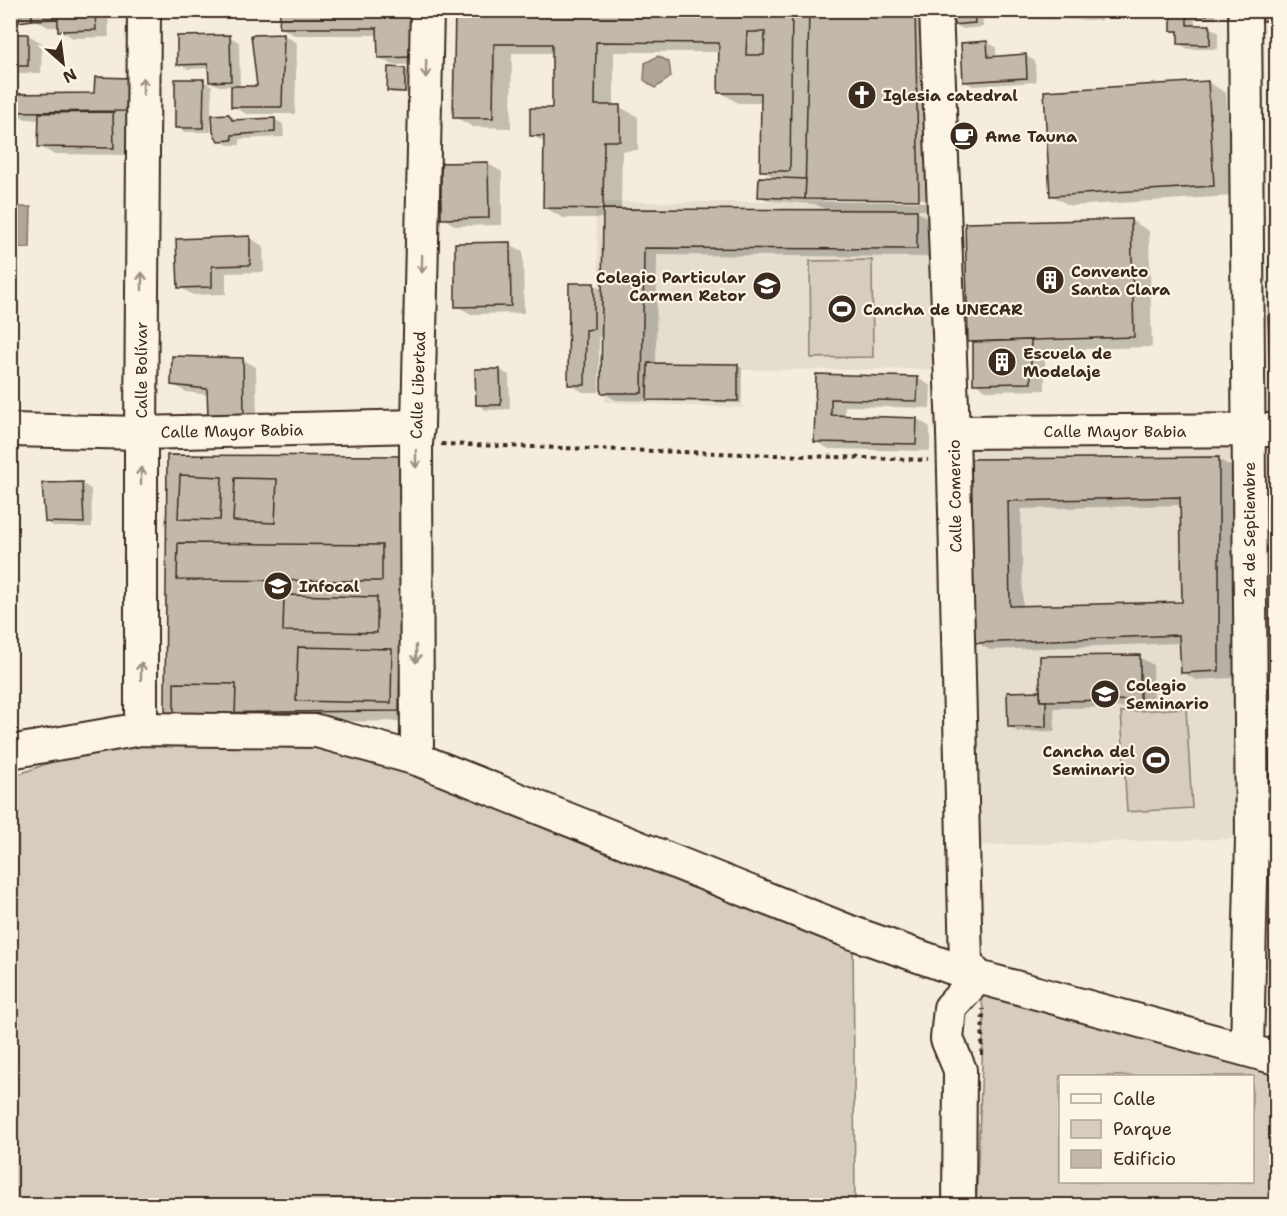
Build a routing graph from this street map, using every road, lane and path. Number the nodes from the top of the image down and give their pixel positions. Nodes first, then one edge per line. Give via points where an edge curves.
1 (144, 10) edge
2 (427, 10) edge
3 (936, 10) edge
4 (1245, 10) edge
5 (10, 430) edge
6 (1263, 430) edge
7 (141, 433) junction
8 (417, 435) junction
9 (953, 446) junction
10 (141, 729) junction
11 (10, 752) edge
12 (417, 759) junction
13 (978, 977) junction
14 (1262, 1053) edge
15 (959, 1206) edge

7 -> 1 street, Calle Bolívar
2 -> 8 street, Calle Libertad
3 - 9 street, Calle Comercio
4 - 6 street, 24 de Septiembre
5 - 7 street, Calle Mayor Babia
6 - 9 street, Calle Mayor Babia
6 - 14 street, 24 de Septiembre via 1252,838
7 - 8 street, Calle Mayor Babia
10 -> 7 street, Calle Bolívar
8 - 9 path
8 -> 12 street, Calle Libertad
9 - 13 street, Calle Comercio via 966,963
10 - 11 street
10 - 12 street via 317,731
12 - 13 street via 853,933
13 - 14 street
13 - 15 street via 950,1008 947,1039 960,1070

